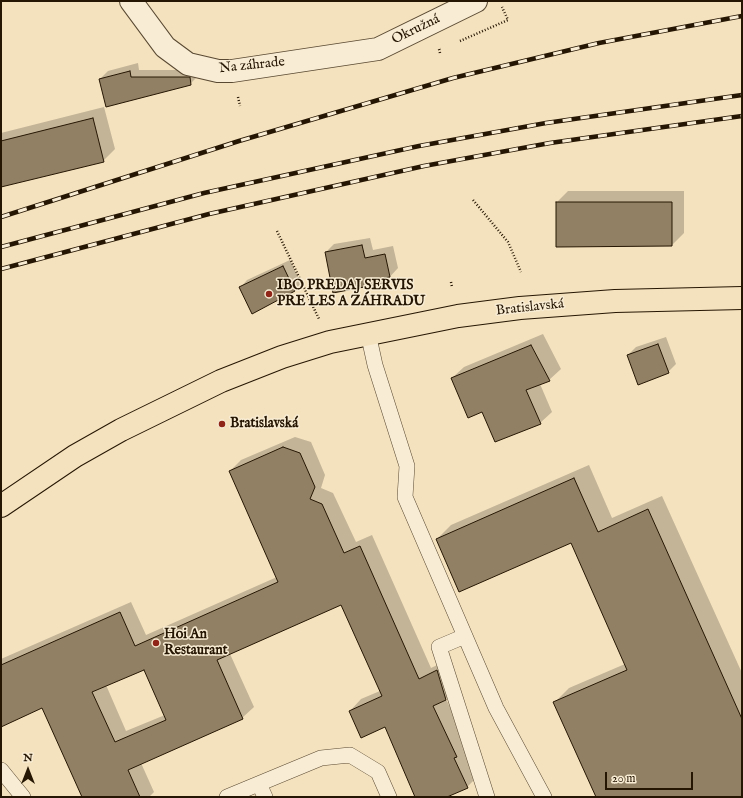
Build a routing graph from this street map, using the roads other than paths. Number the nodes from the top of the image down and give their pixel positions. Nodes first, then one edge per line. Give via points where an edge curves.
1 (131, 1) edge
2 (476, 1) edge
3 (378, 49) joint
4 (742, 298) edge
5 (368, 333) junction
6 (1, 506) edge
7 (465, 636) junction
8 (1, 770) edge
9 (262, 790) edge
10 (23, 797) edge
11 (227, 797) edge
12 (389, 797) edge
13 (487, 797) edge
14 (544, 797) edge

1 - 3 street, Na záhrade via 165,47 188,64 218,71
2 - 3 street, Okružná
4 - 5 main road, Bratislavská via 615,301 520,308 458,316
5 - 6 main road, Bratislavská via 282,357 221,381 121,430 75,456
5 - 7 lane via 375,365 407,466 404,498
7 - 13 lane via 439,647
7 - 14 lane via 496,708
8 - 10 lane
9 - 11 lane
9 - 12 lane via 321,758 350,755 378,772

